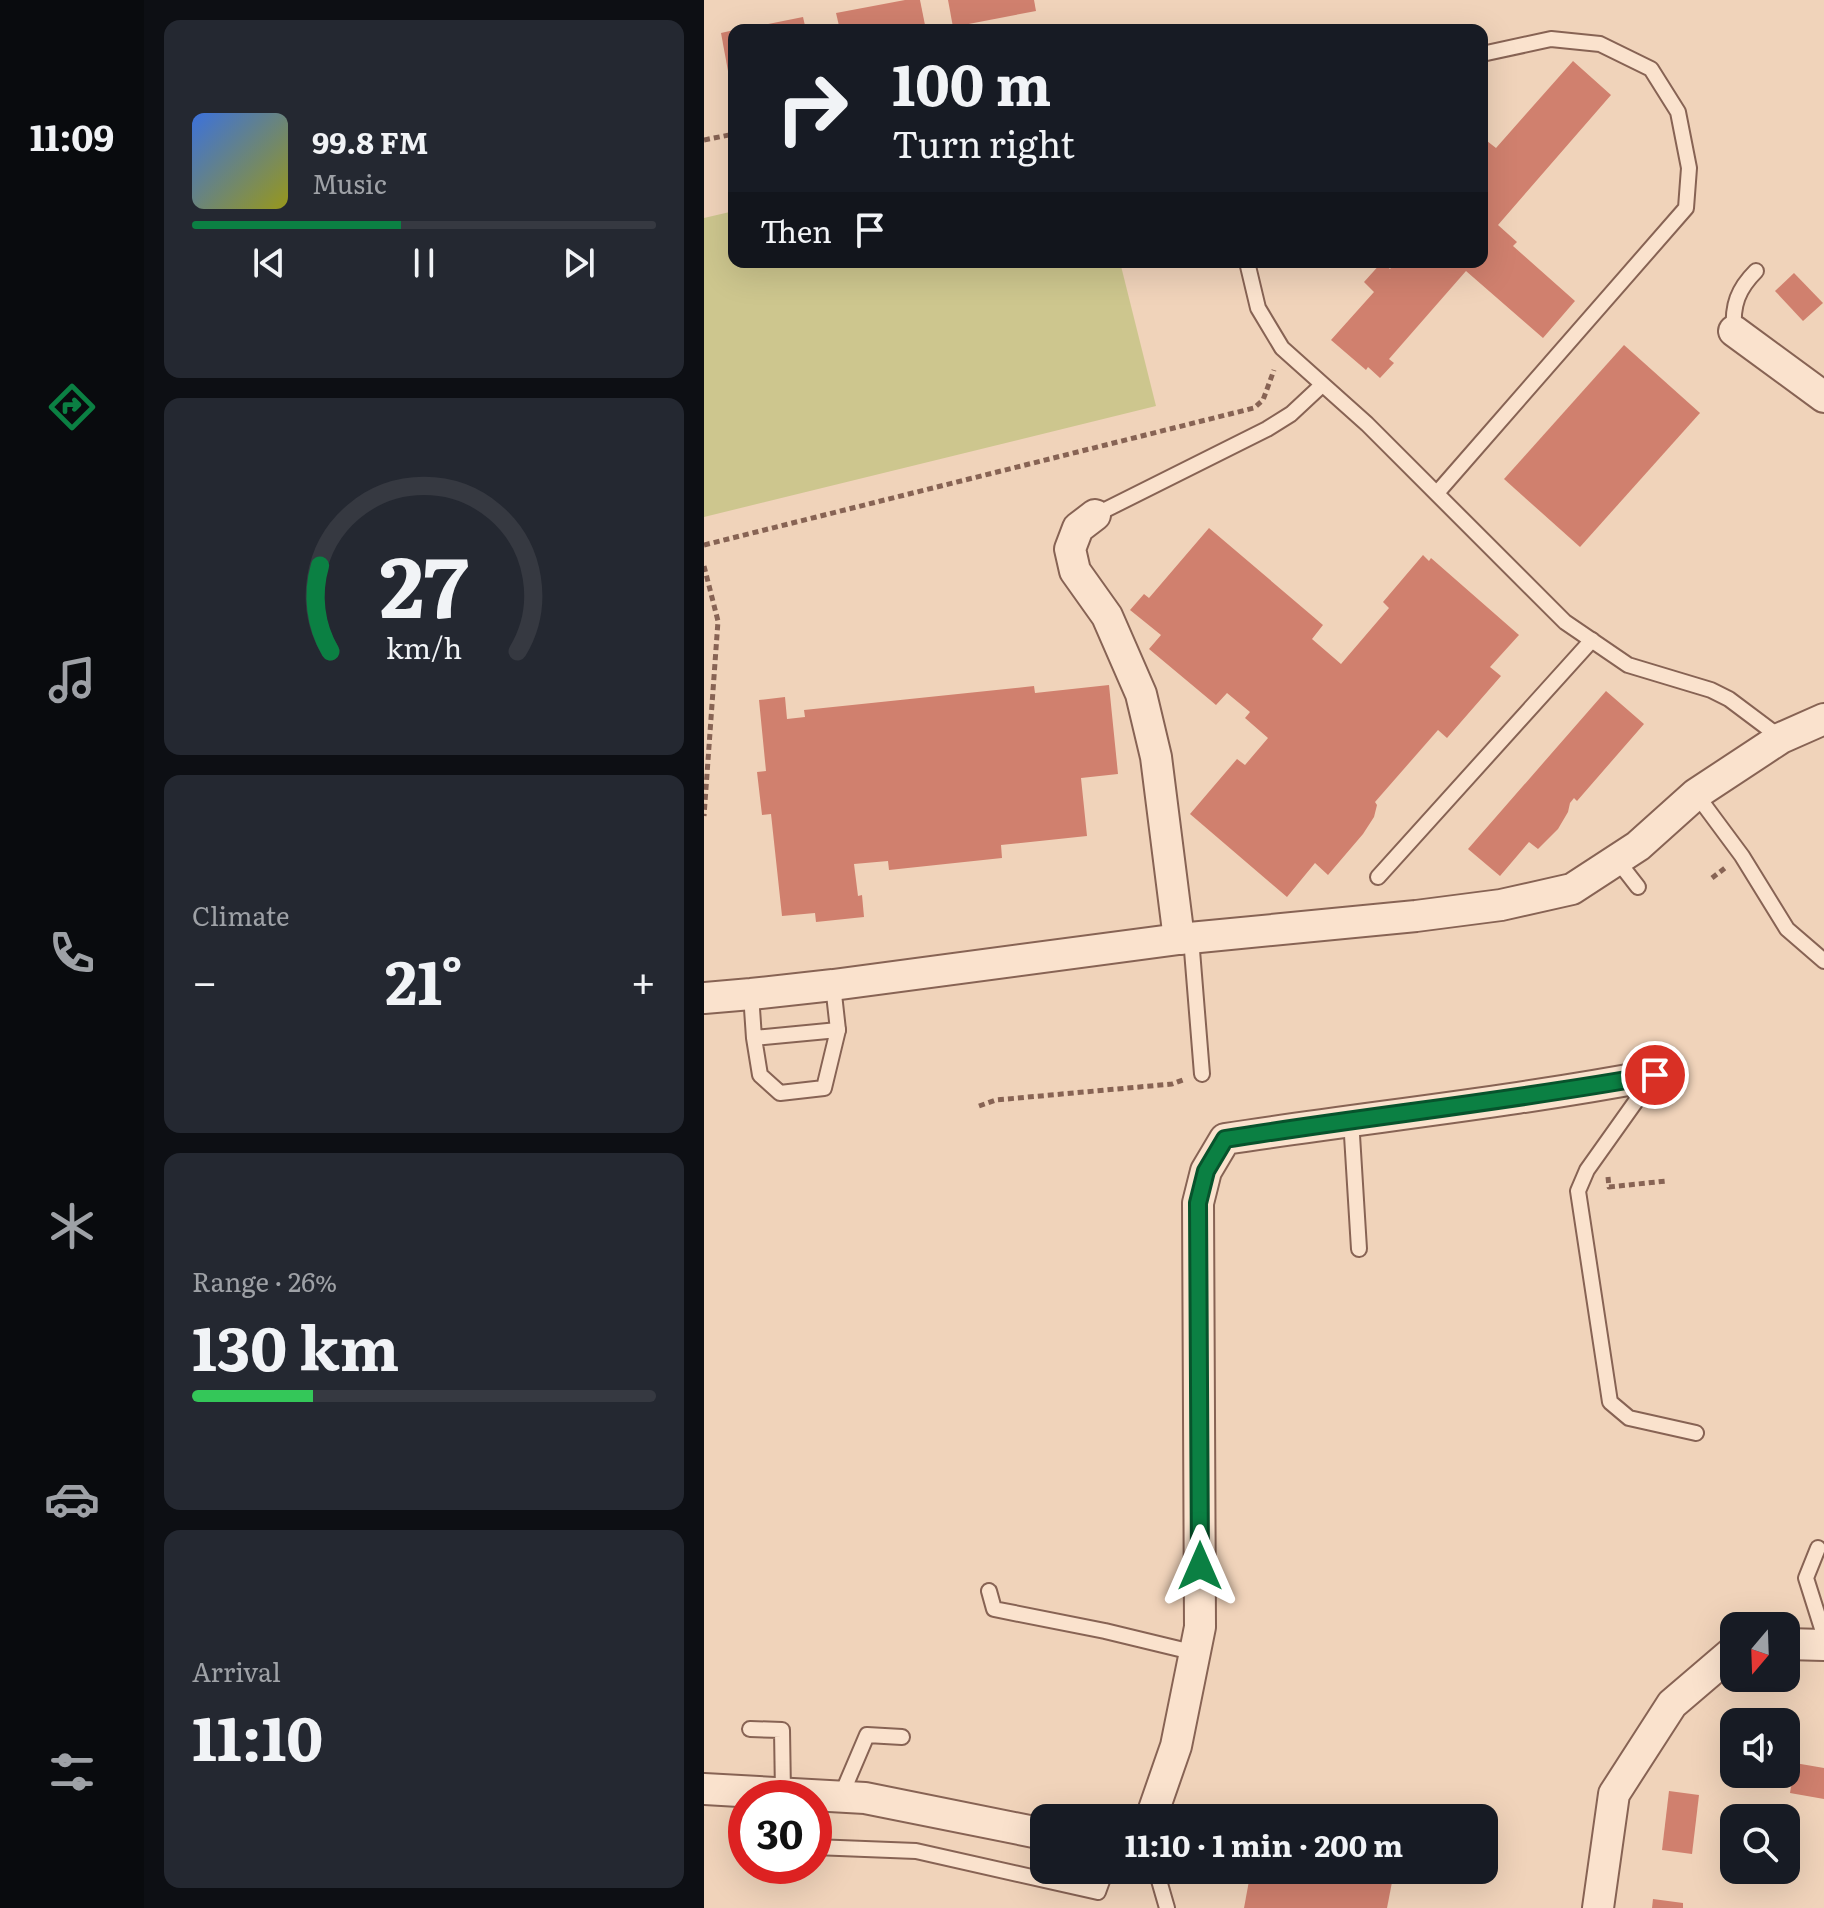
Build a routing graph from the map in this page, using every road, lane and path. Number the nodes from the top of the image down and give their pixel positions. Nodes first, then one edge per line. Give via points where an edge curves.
1 (1488, 53) edge
2 (728, 135) edge
3 (704, 140) edge
4 (1248, 268) edge
5 (1756, 271) dead end
6 (1734, 331) joint
7 (1282, 348) junction
8 (1321, 386) junction
9 (1824, 397) edge
10 (1437, 493) junction
11 (1095, 515) joint
12 (704, 545) edge
13 (704, 566) edge
14 (1592, 640) junction
15 (1824, 719) edge
16 (1781, 738) junction
17 (706, 762) edge
18 (1696, 794) junction
19 (704, 816) edge
20 (1617, 860) junction
21 (1378, 877) dead end
22 (1638, 887) dead end
23 (1185, 939) junction
24 (1824, 961) edge
25 (833, 985) junction
26 (751, 994) junction
27 (704, 998) edge
28 (838, 1030) junction
29 (754, 1038) junction
30 (1202, 1074) joint
31 (1655, 1075) joint
32 (979, 1106) dead end
33 (1351, 1119) junction
34 (1359, 1249) dead end
35 (1696, 1433) dead end
36 (1818, 1548) dead end
37 (989, 1591) dead end
38 (1824, 1635) edge
39 (1800, 1644) edge
40 (1824, 1645) edge
41 (1196, 1653) junction
42 (1720, 1663) edge
43 (750, 1729) dead end
44 (902, 1737) dead end
45 (783, 1780) edge
46 (704, 1789) edge
47 (728, 1790) edge
48 (832, 1796) edge
49 (841, 1796) junction
50 (1156, 1804) edge
51 (1030, 1831) edge
52 (832, 1848) edge
53 (1030, 1877) edge
54 (1062, 1884) edge
55 (1101, 1884) edge
56 (1160, 1884) edge
57 (1167, 1908) edge
58 (1598, 1908) edge

1 - 10 lane via 1551,39 1600,44 1651,69 1678,112 1689,168 1686,208
2 - 3 path
4 - 7 lane via 1258,308
5 - 6 lane via 1743,284 1732,312
6 - 9 street
7 - 8 lane
7 - 12 path via 1263,400 1254,408
8 - 10 lane
8 - 11 lane via 1267,429
10 - 14 lane via 1565,622
11 - 23 street via 1078,528 1070,549 1075,571 1107,616 1141,694
13 - 17 path via 718,621
14 - 16 lane via 1628,665 1729,699
14 - 21 lane
15 - 16 street
16 - 18 street
17 - 19 path
18 - 20 street
18 - 24 lane via 1787,929
20 - 22 lane
20 - 23 street via 1572,889 1501,905
23 - 25 street
23 - 30 lane
25 - 26 street
25 - 28 lane
26 - 27 street
26 - 29 lane
28 - 29 lane
28 - 29 lane via 824,1088 780,1093 760,1075
30 - 32 path via 1172,1084 996,1100
31 - 33 street
31 - 35 lane via 1587,1170 1578,1191 1610,1402 1629,1418
33 - 34 lane
33 - 41 street via 1225,1139 1206,1171 1198,1203
36 - 38 lane via 1806,1578
37 - 41 lane via 994,1609
39 - 40 street
41 - 50 street via 1176,1746
42 - 58 street via 1672,1704 1614,1794
43 - 45 lane via 782,1730
44 - 49 lane via 867,1735
46 - 47 street
48 - 49 street
49 - 51 street
52 - 53 lane via 916,1851
54 - 55 lane via 1098,1892
56 - 57 lane

